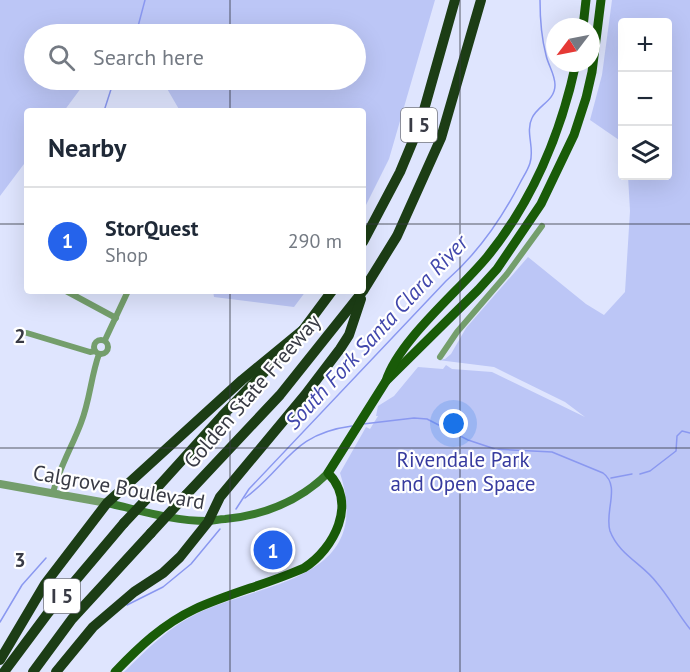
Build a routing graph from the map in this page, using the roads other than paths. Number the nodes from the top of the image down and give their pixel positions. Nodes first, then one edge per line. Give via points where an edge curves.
1 (455, 0) edge
2 (481, 0) edge
3 (586, 0) edge
4 (601, 0) edge
5 (584, 18) edge
6 (574, 72) edge
7 (542, 226) dead end
8 (366, 236) edge
9 (366, 286) edge
10 (72, 294) edge
11 (127, 294) edge
12 (330, 294) edge
13 (361, 294) edge
14 (362, 294) edge
15 (116, 318) junction
16 (304, 329) junction
17 (27, 333) dead end
18 (105, 340) junction
19 (97, 352) junction
20 (441, 357) dead end
21 (386, 381) junction
22 (328, 473) junction
23 (0, 484) edge
24 (52, 493) junction
25 (107, 503) junction
26 (208, 522) junction
27 (0, 660) edge
28 (4, 672) edge
29 (33, 672) edge
30 (56, 672) edge
31 (115, 672) edge

1 - 8 highway, I 5 via 420,124
2 - 9 highway, Golden State Freeway / I 5 via 441,138 396,236
3 - 5 main road
4 - 21 main road via 586,98 574,135 541,204 484,283
6 - 21 main road via 558,129 528,196 487,257 411,340 389,370
7 - 20 street
10 - 15 street
11 - 15 street
12 - 16 highway, Golden State Freeway / I 5
13 - 29 highway, Golden State Freeway / I 5, bridge via 280,395 72,620
14 - 26 highway via 349,335 340,349 220,496
15 - 18 street
16 - 25 highway
16 - 28 highway, Golden State Freeway / I 5, bridge via 124,523
17 - 19 street
18 - 19 street via 95,343
18 - 19 street via 107,350 103,354
19 - 24 street via 90,396
21 - 22 main road
22 - 26 main road, Calgrove Boulevard via 306,492 275,508
22 - 31 main road via 339,490 341,516 334,538 314,562 183,616 150,638
23 - 24 street, Calgrove Boulevard
24 - 25 street, Calgrove Boulevard
25 - 26 main road, Calgrove Boulevard
25 - 27 highway via 45,584
26 - 30 highway via 172,566 93,627

